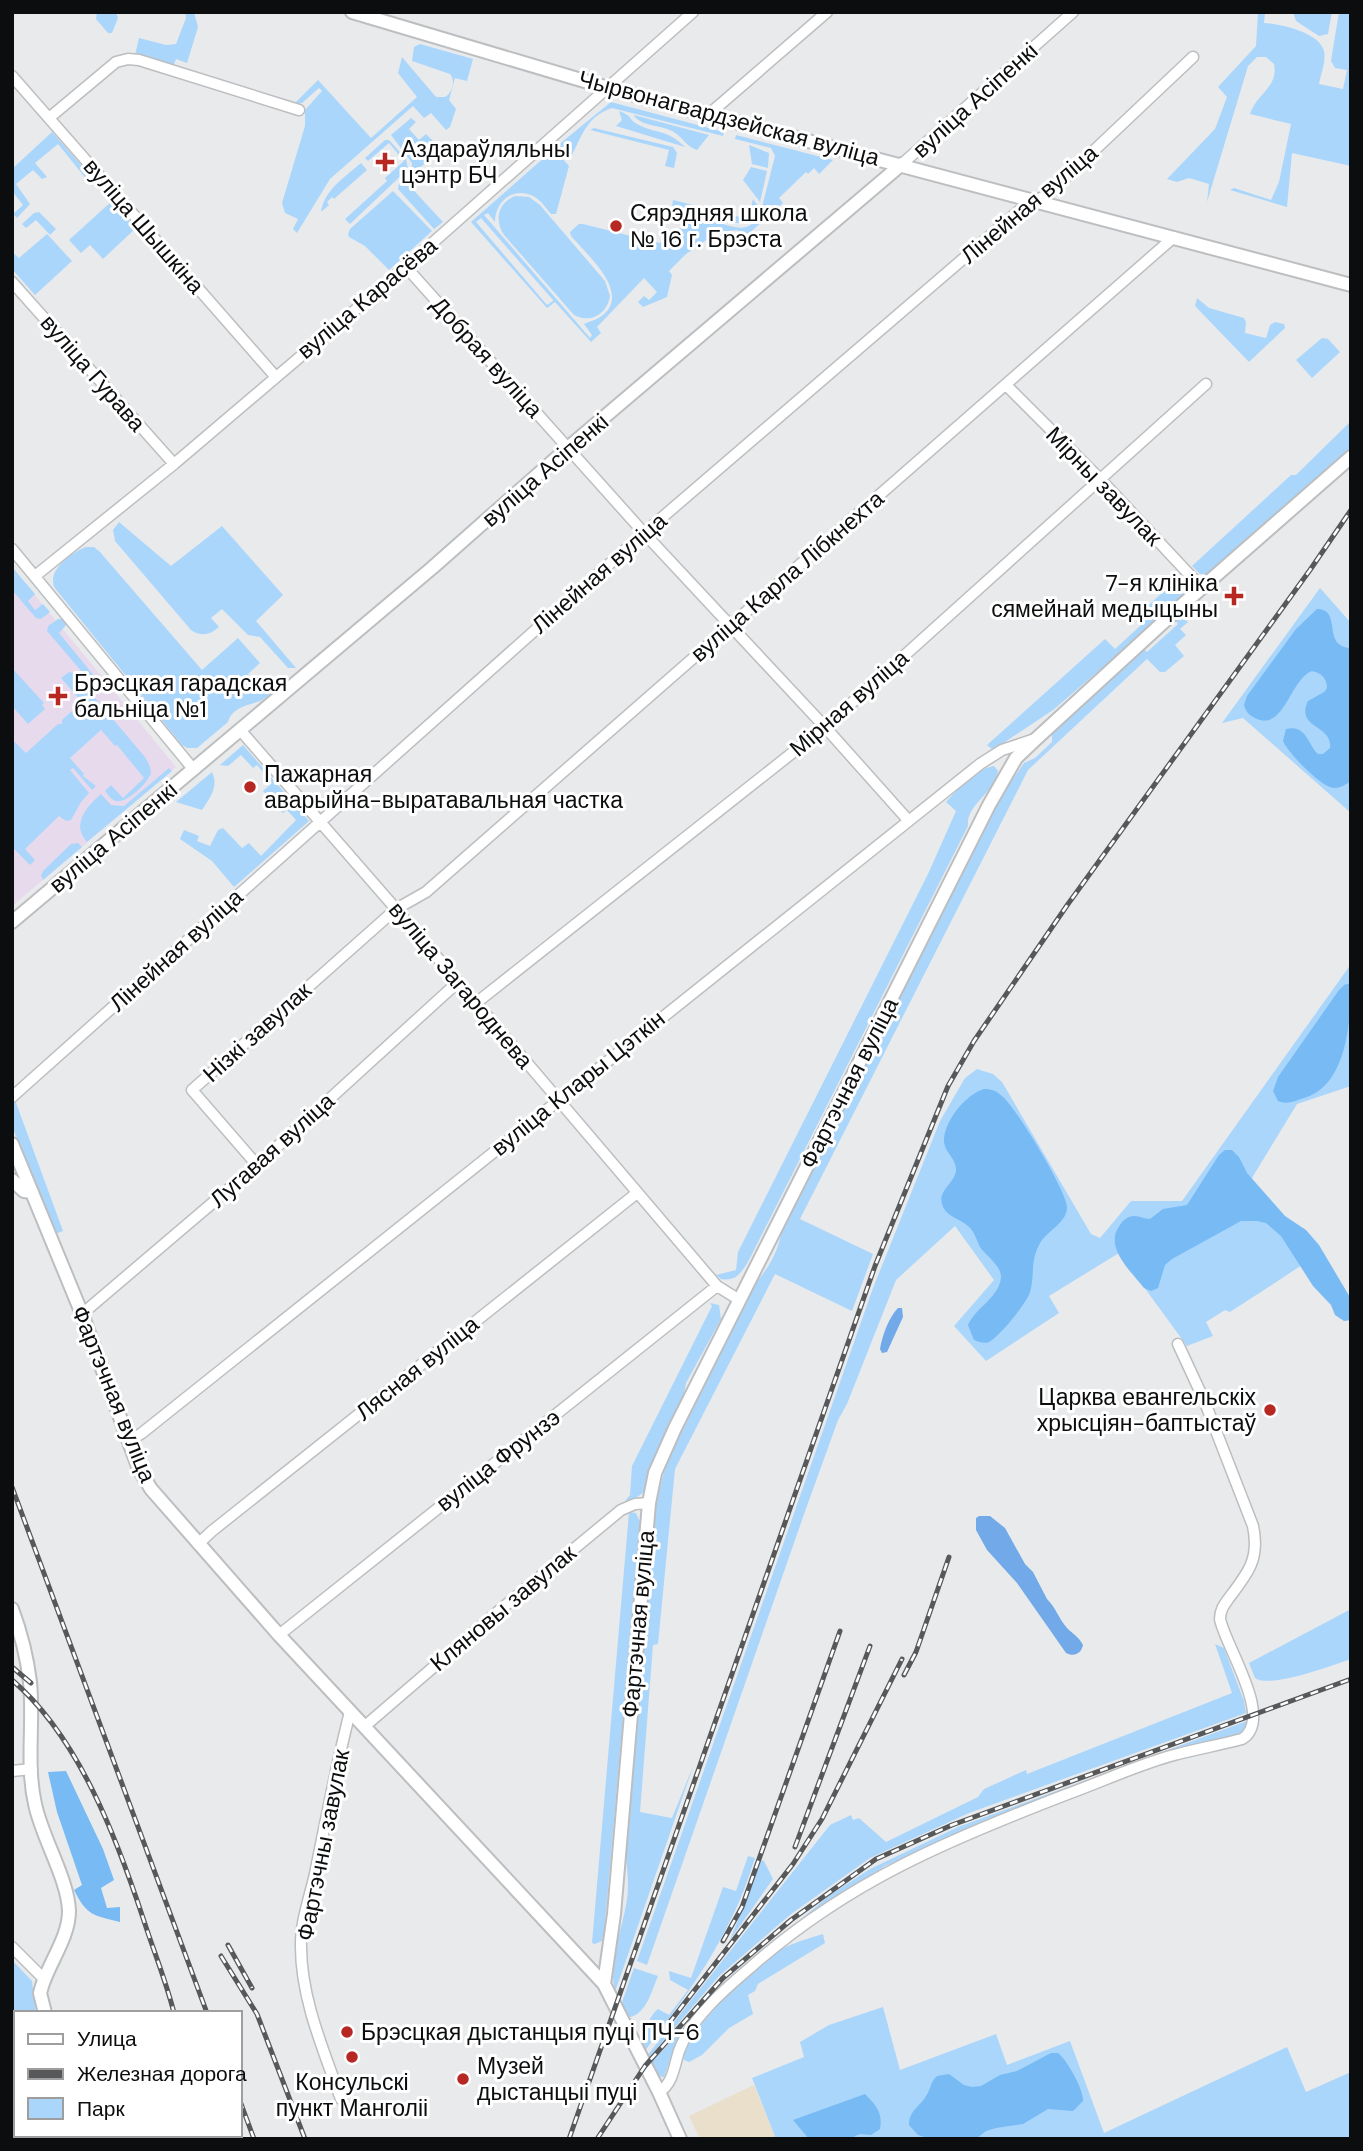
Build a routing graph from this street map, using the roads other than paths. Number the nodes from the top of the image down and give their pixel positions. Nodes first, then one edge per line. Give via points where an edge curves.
1 (352, 12) edge
2 (693, 12) edge
3 (827, 12) edge
4 (1073, 12) edge
5 (378, 16) edge
6 (1193, 57) dead end
7 (12, 76) edge
8 (608, 88) junction
9 (299, 110) dead end
10 (708, 115) junction
11 (49, 118) junction
12 (902, 164) junction
13 (1035, 200) junction
14 (1174, 237) junction
15 (406, 267) junction
16 (12, 282) edge
17 (1351, 285) edge
18 (275, 376) junction
19 (1206, 384) dead end
20 (1006, 385) junction
21 (569, 447) junction
22 (1351, 457) edge
23 (174, 464) junction
24 (1101, 480) junction
25 (644, 533) junction
26 (12, 549) edge
27 (35, 576) junction
28 (1202, 587) junction
29 (730, 625) junction
30 (825, 727) junction
31 (241, 731) junction
32 (1036, 739) junction
33 (194, 770) junction
34 (908, 820) junction
35 (319, 821) junction
36 (396, 909) junction
37 (12, 922) edge
38 (458, 982) junction
39 (476, 1003) junction
40 (12, 1097) edge
41 (558, 1099) junction
42 (12, 1144) edge
43 (257, 1165) junction
44 (12, 1180) edge
45 (32, 1192) junction
46 (637, 1193) junction
47 (717, 1286) junction
48 (738, 1299) junction
49 (82, 1314) junction
50 (1178, 1344) dead end
51 (129, 1441) junction
52 (649, 1503) junction
53 (198, 1544) junction
54 (12, 1609) edge
55 (279, 1634) junction
56 (351, 1712) junction
57 (365, 1726) junction
58 (32, 1769) junction
59 (12, 1771) edge
60 (12, 1947) edge
61 (44, 1979) junction
62 (604, 1984) junction
63 (44, 2011) edge
64 (659, 2092) junction
65 (341, 2099) dead end
66 (680, 2139) edge

1 - 5 main road, Чырвонагвардзейская вуліца
2 - 8 street, вуліца Карасёва
3 - 10 street
4 - 12 street, вуліца Асіпенкі
5 - 8 main road, Чырвонагвардзейская вуліца
6 - 13 street, Лінейная вуліца via 1048,194
7 - 11 street, вуліца Шышкіна
8 - 10 main road, Чырвонагвардзейская вуліца
8 - 15 street, вуліца Карасёва
9 - 11 street via 128,59 110,66
10 - 12 main road, Чырвонагвардзейская вуліца
11 - 18 street, вуліца Шышкіна
12 - 13 main road, Чырвонагвардзейская вуліца
12 - 21 main road, вуліца Асіпенкі
13 - 14 main road, Чырвонагвардзейская вуліца
13 - 25 street, Лінейная вуліца
14 - 17 main road, Чырвонагвардзейская вуліца
14 - 20 street, вуліца Карла Лібкнехта
15 - 18 street, вуліца Карасёва
15 - 21 street, Добрая вуліца
16 - 23 street, вуліца Гурава
18 - 23 street, вуліца Карасёва
19 - 24 street, Мірная вуліца
20 - 24 street, Мірны завулак
20 - 29 street, вуліца Карла Лібкнехта
21 - 25 street, Добрая вуліца
21 - 31 main road, вуліца Асіпенкі
22 - 28 main road, Фартэчная вуліца
23 - 27 street, вуліца Карасёва
24 - 28 street, Мірны завулак
24 - 30 street, Мірная вуліца
25 - 29 street, Добрая вуліца
25 - 35 street, Лінейная вуліца
26 - 27 street
27 - 33 street
28 - 32 main road, Фартэчная вуліца
29 - 30 street, Добрая вуліца
29 - 36 street, вуліца Карла Лібкнехта via 426,892
30 - 34 street, Добрая вуліца
30 - 39 street, Мірная вуліца
31 - 33 main road, вуліца Асіпенкі
31 - 35 street, вуліца Загароднева
32 - 34 street, вуліца Клары Цэткін via 988,758
32 - 48 main road, Фартэчная вуліца via 1016,758 989,804
33 - 37 main road, вуліца Асіпенкі
34 - 41 street, вуліца Клары Цэткін
35 - 36 street, вуліца Загароднева
35 - 40 street, Лінейная вуліца
36 - 38 street, вуліца Загароднева
36 - 43 street, Нізкі завулак via 192,1090
38 - 39 street, вуліца Загароднева
38 - 43 street, Лугавая вуліца
39 - 41 street, вуліца Загароднева
41 - 46 street, вуліца Загароднева
41 - 51 street, вуліца Клары Цэткін
42 - 45 main road, Фартэчная вуліца
43 - 49 street, Лугавая вуліца
44 - 45 main road
45 - 49 main road, Фартэчная вуліца
46 - 47 street, вуліца Загароднева
46 - 53 street, Лясная вуліца
47 - 48 street, вуліца Загароднева
47 - 55 street, вуліца Фрунзэ
48 - 52 main road, Фартэчная вуліца via 658,1464
49 - 51 main road, Фартэчная вуліца
50 - 64 street via 1255,1536 1250,1571 1222,1608 1220,1619 1251,1699 1250,1732 1241,1739 1172,1755 975,1829 859,1887 785,1939 714,2001 684,2041 667,2087
51 - 53 main road, Фартэчная вуліца via 151,1489
52 - 57 street, Кляновы завулак via 621,1510
52 - 62 main road, Фартэчная вуліца
53 - 55 main road, Фартэчная вуліца
54 - 58 main road via 30,1682
55 - 56 main road, Фартэчная вуліца
56 - 57 main road, Фартэчная вуліца
56 - 65 street, Фартэчны завулак via 335,1768 301,1941 312,2012
57 - 62 main road, Фартэчная вуліца
58 - 59 street
58 - 61 main road via 35,1805 69,1913
60 - 61 street
61 - 63 main road via 40,1993
62 - 64 main road
64 - 66 main road

